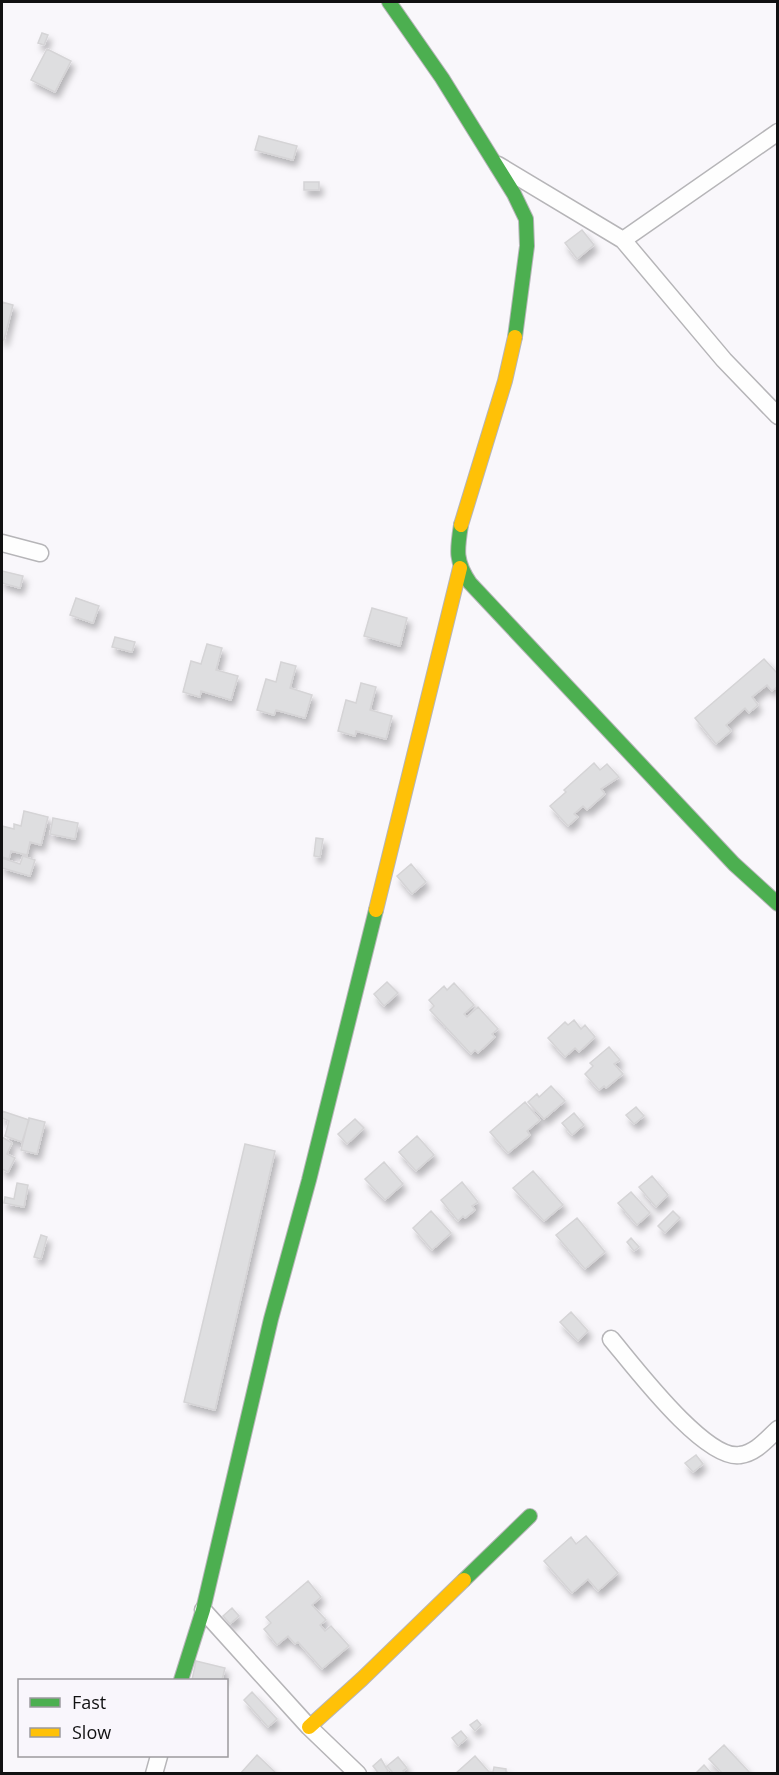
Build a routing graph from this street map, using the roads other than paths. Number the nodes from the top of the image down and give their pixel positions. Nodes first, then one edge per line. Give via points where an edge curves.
1 (389, 2) edge
2 (777, 132) edge
3 (494, 162) junction
4 (623, 240) junction
5 (777, 416) edge
6 (2, 543) edge
7 (40, 553) dead end
8 (460, 568) junction
9 (777, 904) edge
10 (611, 1339) dead end
11 (777, 1429) edge
12 (530, 1516) dead end
13 (203, 1610) junction
14 (182, 1679) edge
15 (309, 1727) junction
16 (158, 1757) edge
17 (154, 1773) edge
18 (358, 1773) edge

1 - 3 street
2 - 4 street
3 - 4 street
3 - 8 street via 526,219 527,246 505,381 461,526 457,552
4 - 5 street via 724,360
6 - 7 street
8 - 9 street via 734,864
8 - 13 street via 271,1319
10 - 11 street via 685,1424 721,1451 734,1456 755,1450
12 - 15 street
13 - 14 street
13 - 15 street
15 - 18 street
16 - 17 street

